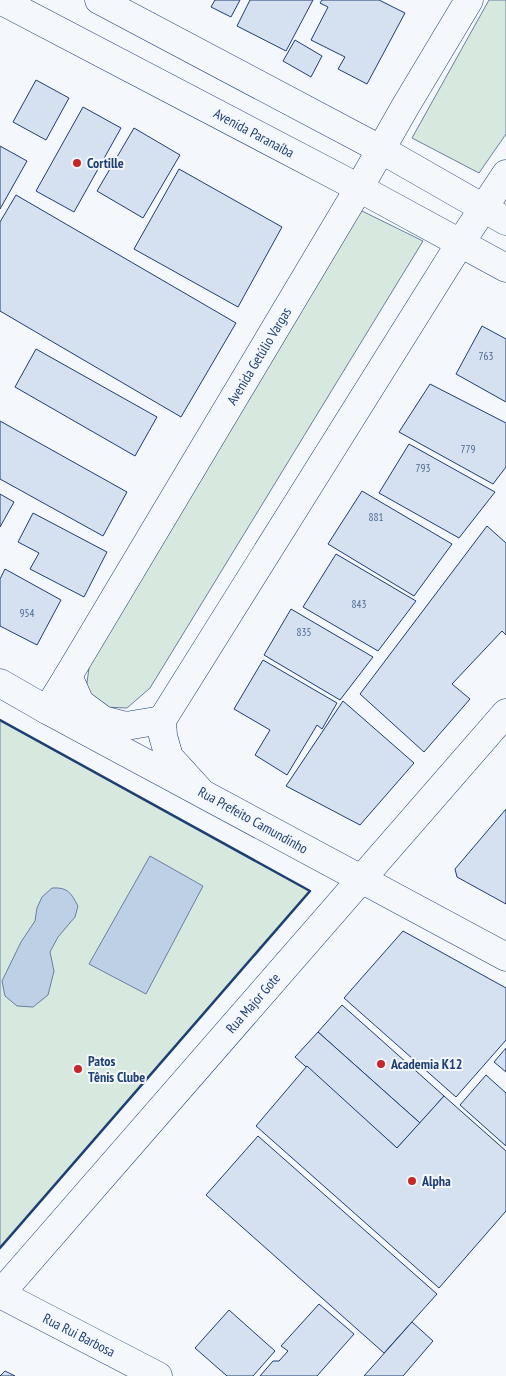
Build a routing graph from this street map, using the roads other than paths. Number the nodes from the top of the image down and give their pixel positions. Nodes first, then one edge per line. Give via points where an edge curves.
1 (0, 0) edge
2 (99, 0) edge
3 (469, 0) edge
4 (382, 150) junction
5 (506, 174) edge
6 (359, 188) junction
7 (495, 215) edge
8 (461, 242) junction
9 (506, 268) edge
10 (68, 676) junction
11 (0, 682) edge
12 (47, 710) junction
13 (506, 713) edge
14 (162, 720) junction
15 (200, 791) junction
16 (360, 880) junction
17 (506, 957) edge
18 (0, 1294) edge
19 (158, 1376) edge

1 - 6 street, Avenida Paranaíba
2 - 4 street
3 - 4 street, Avenida Getúlio Vargas
4 - 6 street, Avenida Getúlio Vargas
4 - 7 street
5 - 7 street
6 - 8 street, Avenida Paranaíba
6 - 10 street, Avenida Getúlio Vargas
7 - 8 street
8 - 9 street, Avenida Paranaíba
8 - 14 street
10 - 12 street, Avenida Getúlio Vargas
10 - 14 street via 80,703 103,720 126,726
11 - 12 street, Rua Prefeito Camundinho
12 - 15 street, Rua Prefeito Camundinho
13 - 16 street, Rua Major Gote
14 - 15 street via 169,758
15 - 16 street, Rua Prefeito Camundinho
16 - 17 street, Rua Prefeito Camundinho
16 - 18 street, Rua Major Gote
18 - 19 street, Rua Rui Barbosa

